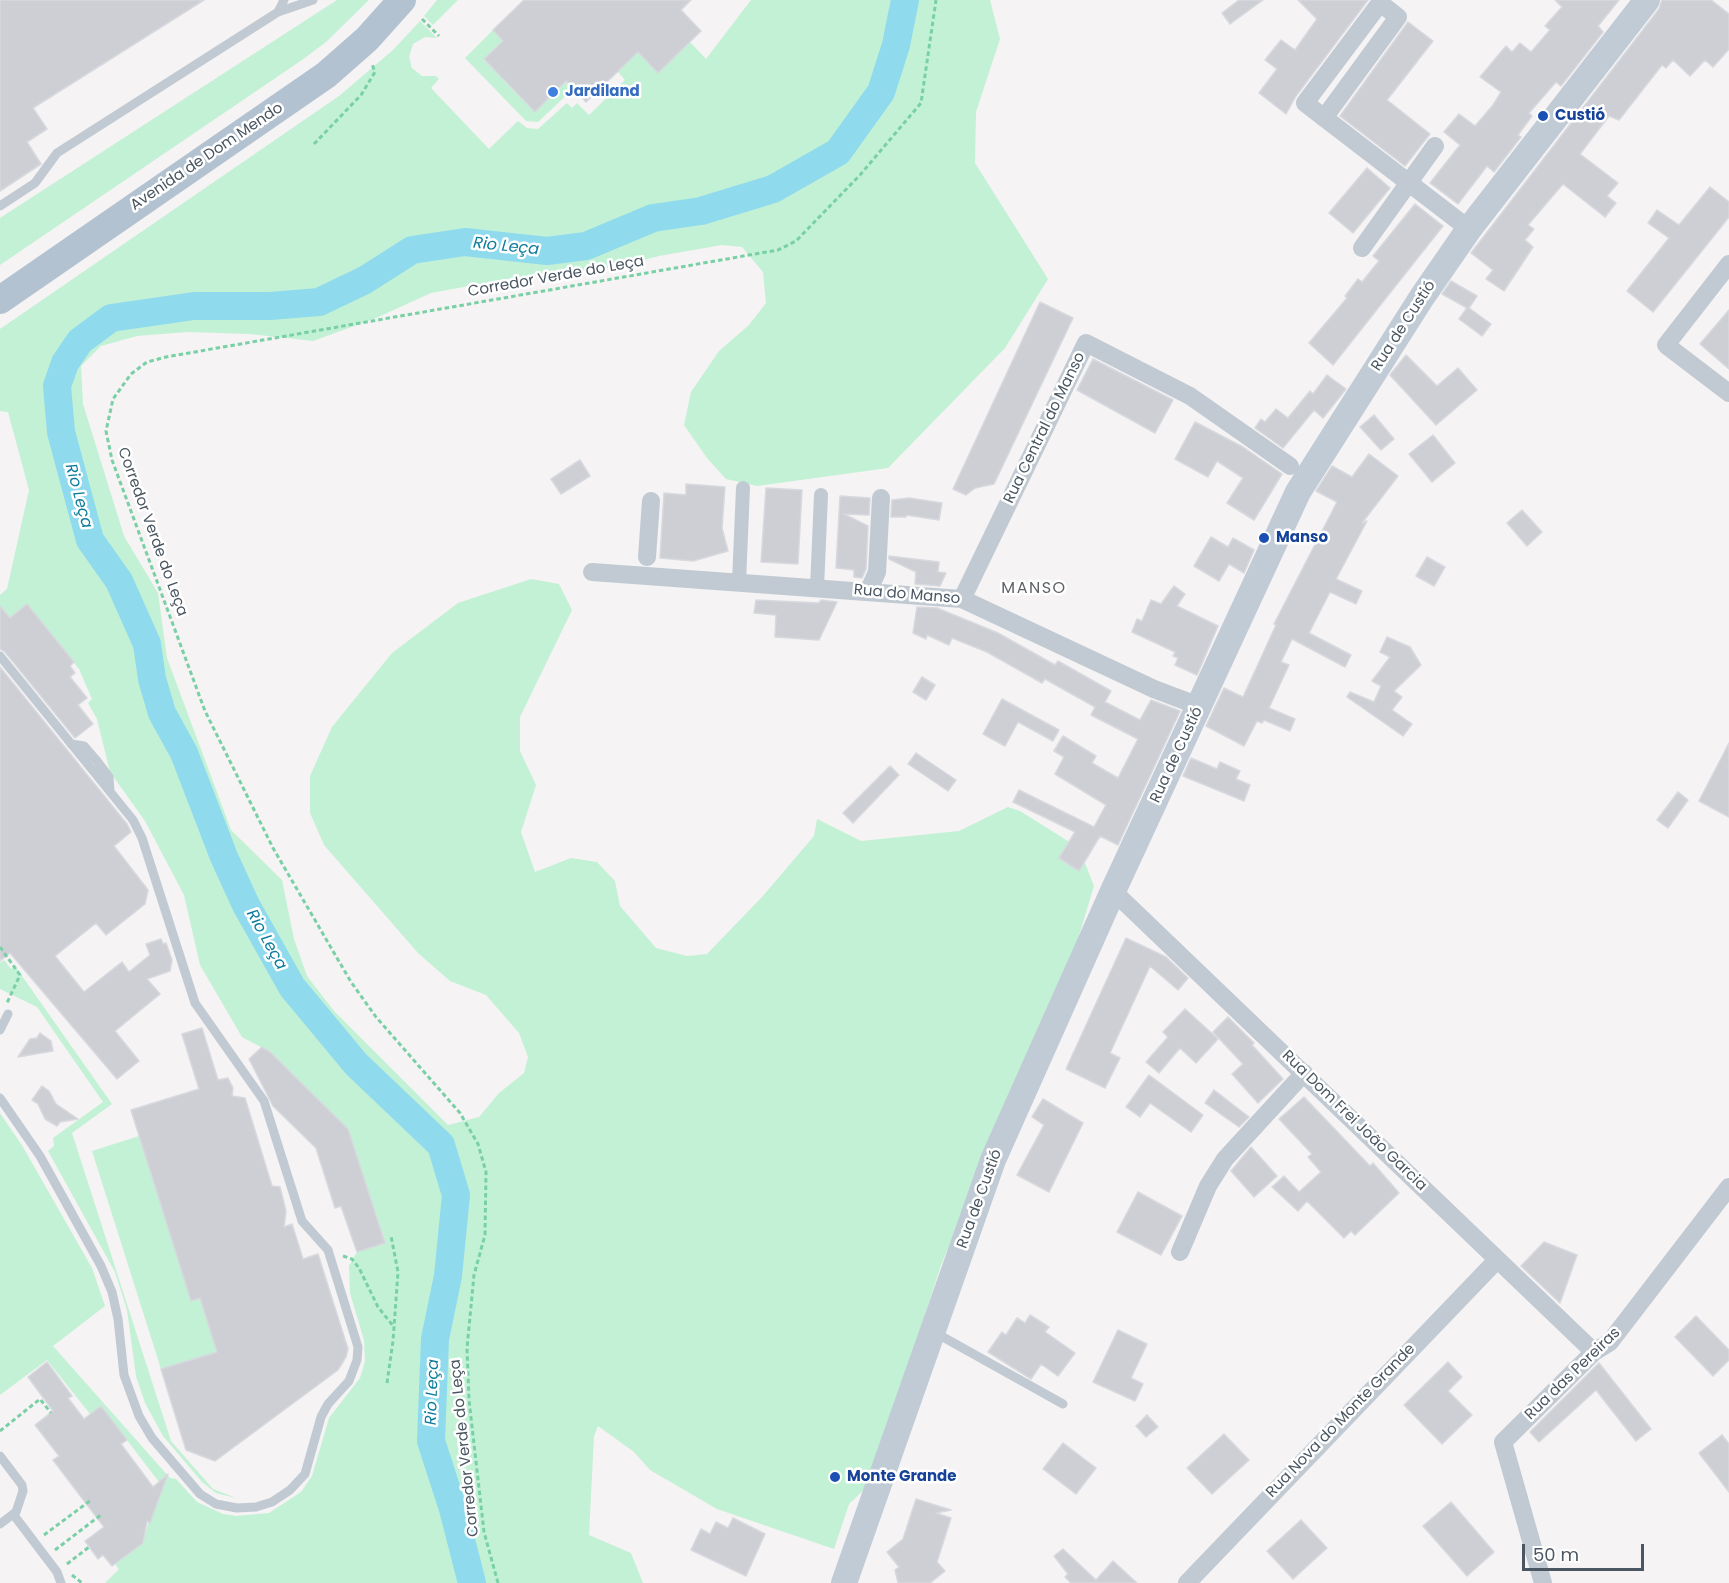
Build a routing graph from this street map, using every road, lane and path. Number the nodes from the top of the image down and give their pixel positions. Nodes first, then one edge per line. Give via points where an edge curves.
1 (284, 0) edge
2 (313, 0) edge
3 (936, 0) edge
4 (1647, 0) edge
5 (412, 9) edge
6 (278, 12) junction
7 (439, 36) dead end
8 (361, 45) junction
9 (1324, 118) junction
10 (314, 144) dead end
11 (1435, 146) dead end
12 (1408, 182) junction
13 (0, 206) edge
14 (1469, 229) junction
15 (1362, 248) dead end
16 (1729, 264) edge
17 (0, 300) edge
18 (1729, 393) edge
19 (1290, 466) dead end
20 (743, 489) dead end
21 (821, 495) dead end
22 (881, 498) dead end
23 (651, 501) dead end
24 (647, 567) junction
25 (592, 572) dead end
26 (739, 582) junction
27 (817, 588) junction
28 (868, 592) junction
29 (962, 598) junction
30 (0, 656) edge
31 (1199, 706) junction
32 (1113, 891) junction
33 (0, 947) edge
34 (10, 994) dead end
35 (8, 1014) dead end
36 (0, 1030) edge
37 (1304, 1073) junction
38 (0, 1098) edge
39 (1729, 1187) edge
40 (391, 1236) dead end
41 (328, 1250) junction
42 (1180, 1252) dead end
43 (1497, 1260) junction
44 (394, 1328) junction
45 (933, 1331) junction
46 (1594, 1352) junction
47 (387, 1383) dead end
48 (1063, 1404) dead end
49 (51, 1413) dead end
50 (0, 1431) edge
51 (0, 1456) edge
52 (91, 1500) dead end
53 (13, 1514) junction
54 (102, 1514) dead end
55 (0, 1524) edge
56 (44, 1543) dead end
57 (89, 1547) dead end
58 (52, 1552) dead end
59 (61, 1583) edge
60 (82, 1583) edge
61 (498, 1583) edge
62 (844, 1583) edge
63 (1186, 1583) edge
64 (1542, 1583) edge

1 - 6 lane
2 - 6 lane
3 - 61 path, Corredor Verde do Leça via 921,103 860,175 796,241 777,250 166,357 147,362 131,374 113,399 106,431 112,460 205,711 273,848 351,982 376,1017 460,1113 478,1144 486,1172 485,1235 474,1275 467,1358 484,1532
4 - 14 main road, Rua de Custió
5 - 7 path
5 - 8 main road, Avenida de Dom Mendo
6 - 13 lane via 57,153 35,183
8 - 10 path via 375,72 372,81
8 - 17 main road, Avenida de Dom Mendo via 305,91
9 - 9 street via 1305,104 1380,3 1398,17
9 - 12 street
11 - 12 street
12 - 14 street
12 - 15 street
14 - 31 main road, Rua de Custió via 1299,492
16 - 18 street via 1666,345
19 - 29 street, Rua Central do Manso via 1190,396 1086,343
20 - 26 street
21 - 27 street
22 - 28 street via 877,572
23 - 24 street
24 - 25 street, Rua do Manso
24 - 26 street, Rua do Manso
26 - 27 street, Rua do Manso
27 - 28 street, Rua do Manso
28 - 29 street, Rua do Manso
29 - 31 street, Rua do Manso via 1154,689
30 - 41 lane via 133,820 199,1011 264,1101 302,1221
31 - 32 main road, Rua de Custió
32 - 37 street, Rua Dom Frei João Garcia
32 - 45 main road, Rua de Custió via 993,1160
33 - 34 path via 20,975
35 - 36 lane
37 - 42 street via 1225,1159 1208,1186
37 - 43 street, Rua Dom Frei João Garcia
38 - 41 lane via 40,1156 101,1266 118,1319 124,1375 139,1416 183,1477 216,1504 256,1507 272,1502 298,1482 305,1474 321,1418 355,1370 358,1347
39 - 46 street, Rua das Pereiras via 1610,1342
40 - 44 path via 398,1272
41 - 44 path via 352,1259
43 - 46 street, Rua Dom Frei João Garcia
43 - 63 street, Rua Nova do Monte Grande
44 - 47 path
45 - 48 lane
45 - 62 main road, Rua de Custió
46 - 64 street, Rua das Pereiras via 1503,1442
49 - 50 path via 40,1399
51 - 53 lane via 24,1491
52 - 56 path via 40,1538
53 - 55 lane
53 - 59 lane
54 - 58 path
57 - 60 path via 63,1567

